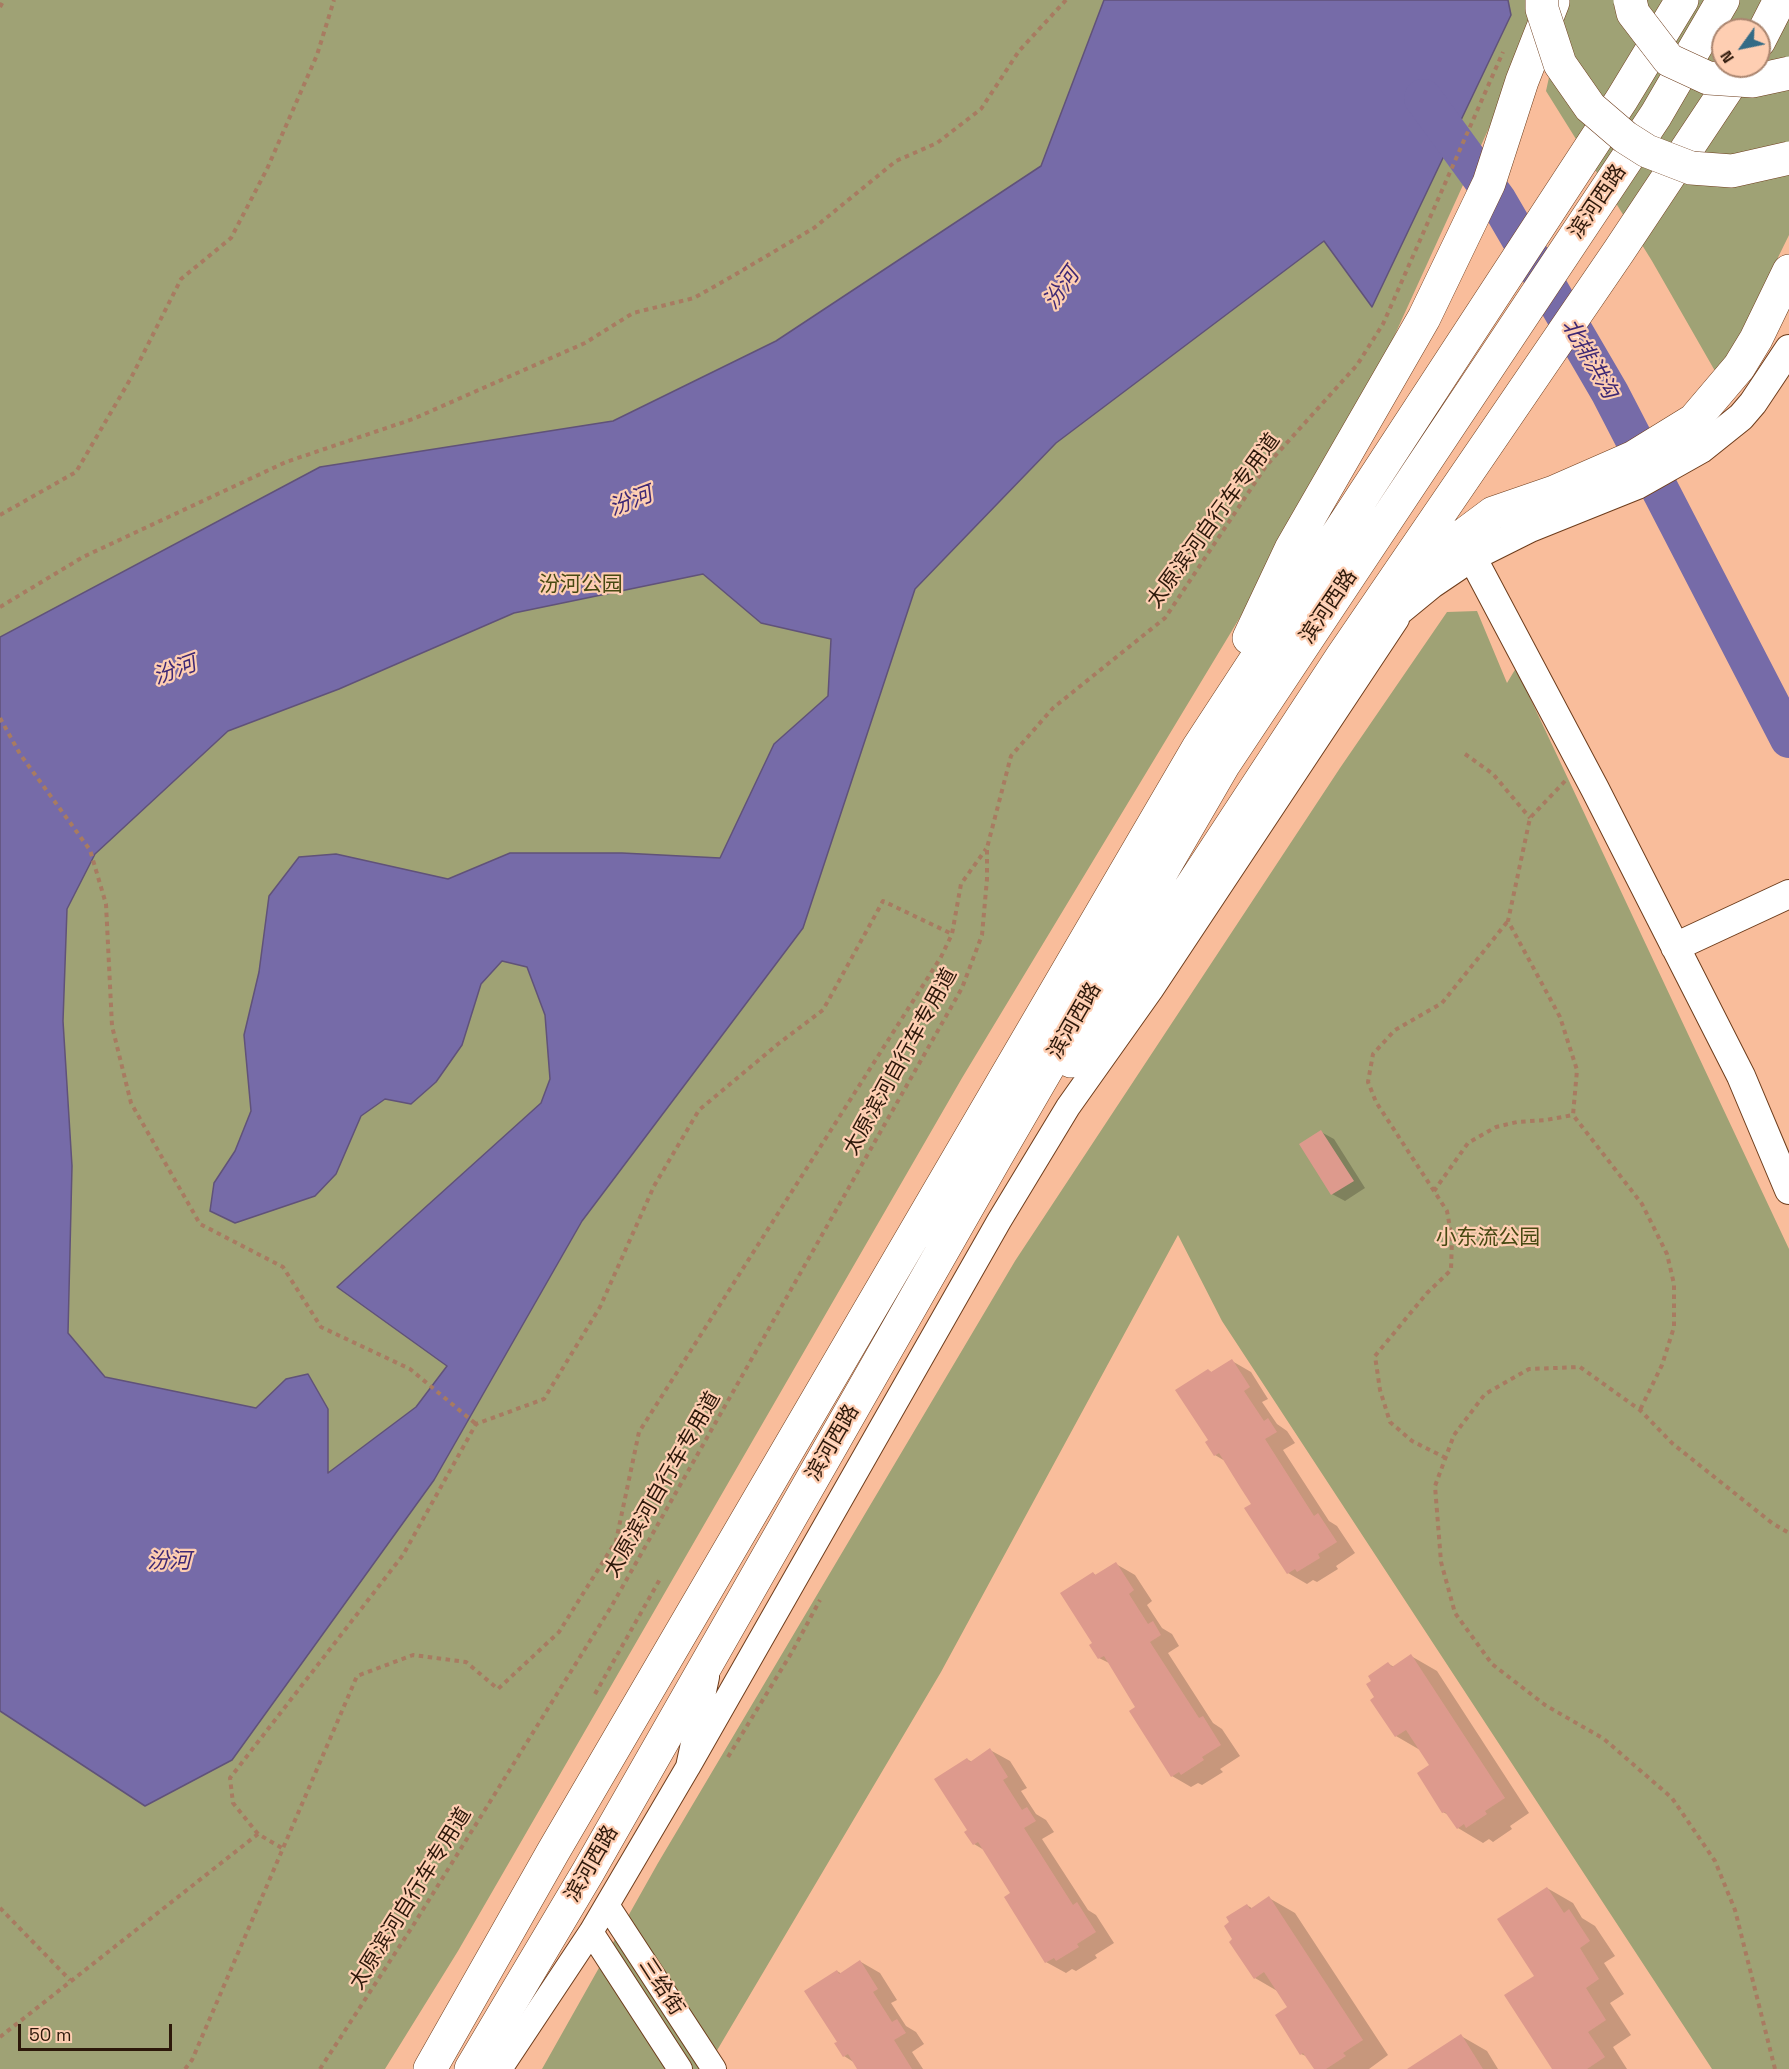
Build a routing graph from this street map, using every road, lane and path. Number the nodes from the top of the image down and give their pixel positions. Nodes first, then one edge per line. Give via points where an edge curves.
1 (4, 0) edge
2 (334, 0) edge
3 (1066, 0) edge
4 (1542, 0) edge
5 (1554, 0) edge
6 (1630, 0) edge
7 (1682, 0) edge
8 (1723, 0) edge
9 (1780, 0) edge
10 (0, 7) edge
11 (1771, 18) edge
12 (1520, 48) junction
13 (1789, 73) edge
14 (1734, 78) edge
15 (1789, 158) edge
16 (1789, 271) edge
17 (1788, 359) edge
18 (0, 515) edge
19 (1501, 526) junction
20 (1472, 557) junction
21 (1406, 606) junction
22 (0, 607) edge
23 (1341, 658) junction
24 (0, 718) edge
25 (1198, 748) junction
26 (1465, 754) dead end
27 (1568, 778) dead end
28 (1530, 818) junction
29 (987, 848) junction
30 (1789, 894) edge
31 (1508, 921) junction
32 (952, 934) junction
33 (1675, 947) junction
34 (1107, 1015) junction
35 (1068, 1107) junction
36 (1573, 1115) junction
37 (996, 1157) junction
38 (1789, 1190) edge
39 (1434, 1191) junction
40 (1640, 1410) junction
41 (476, 1424) junction
42 (1446, 1458) junction
43 (1789, 1533) edge
44 (660, 1579) dead end
45 (820, 1600) dead end
46 (713, 1654) junction
47 (595, 1694) dead end
48 (728, 1757) dead end
49 (688, 1767) junction
50 (258, 1834) junction
51 (282, 1848) junction
52 (607, 1905) junction
53 (0, 1908) edge
54 (591, 1932) junction
55 (70, 1980) junction
56 (0, 2037) edge
57 (185, 2069) edge
58 (320, 2069) edge
59 (430, 2069) edge
60 (471, 2069) edge
61 (500, 2069) edge
62 (680, 2069) edge
63 (714, 2069) edge
64 (1775, 2069) edge

1 - 10 path
2 - 18 path via 317,55 267,169 231,238 181,279 131,378 76,472
3 - 22 path via 1019,51 981,109 937,143 896,161 814,228 731,277 694,298 633,314 585,343 413,420 286,462 83,557
4 - 15 highway, bridge via 1560,64 1590,107 1625,138 1690,168 1732,171
5 - 12 highway
6 - 13 highway, bridge via 1633,13 1669,60 1708,78 1753,81
7 - 25 highway, 滨河西路 via 1597,137
8 - 37 highway, 滨河西路 via 1656,116 1224,764
9 - 11 highway
12 - 25 highway via 1522,81 1489,183 1424,318 1291,549
12 - 29 path, 太原滨河自行车专用道 via 1383,324 1357,365 1266,466 1165,618 1053,708 1011,756
14 - 23 highway
16 - 19 highway via 1739,367 1694,420 1634,457 1554,492
17 - 19 main road via 1742,417 1701,449 1637,485
19 - 20 main road
19 - 23 highway via 1422,566
20 - 21 main road
20 - 33 main road
21 - 23 main road
21 - 35 street via 1151,990
23 - 34 highway
24 - 41 path via 20,754 90,850 106,904 112,1026 131,1103 200,1224 283,1267 321,1327 410,1369
25 - 59 highway, 滨河西路
26 - 28 path via 1493,774
27 - 28 path
28 - 31 path
29 - 32 path via 962,884
29 - 58 path, 太原滨河自行车专用道 via 982,935 962,988 611,1607
30 - 33 main road
31 - 36 path via 1560,1017 1578,1070
31 - 39 path via 1442,1003 1395,1030 1373,1054 1368,1082 1376,1102
32 - 41 path via 883,901 823,1010 699,1110 654,1186 600,1307 544,1399
32 - 51 path via 935,967 639,1432 615,1541 559,1632 498,1689 466,1662 413,1655 357,1676
33 - 38 main road via 1741,1076
34 - 35 street
34 - 37 highway
35 - 49 street
36 - 39 path via 1496,1127 1468,1143
36 - 40 path via 1642,1204 1667,1254 1674,1284 1674,1327 1662,1365
37 - 46 highway, 滨河西路
39 - 42 path via 1448,1211 1452,1239 1450,1270 1375,1356 1390,1422 1412,1442
40 - 42 path via 1580,1367 1529,1369 1485,1394 1454,1436
40 - 43 path via 1673,1444
41 - 50 path via 403,1555 230,1778 233,1803
42 - 64 path via 1436,1486 1441,1562 1455,1613 1492,1664 1545,1705 1604,1738 1672,1798 1715,1861 1735,1910
44 - 47 path
45 - 48 path
46 - 49 street
46 - 60 highway, 滨河西路
49 - 52 street
50 - 51 path
50 - 55 path
51 - 57 path
52 - 54 street
52 - 63 street, 三给街
53 - 55 path
54 - 61 street
54 - 62 street, 三给街
55 - 56 path

